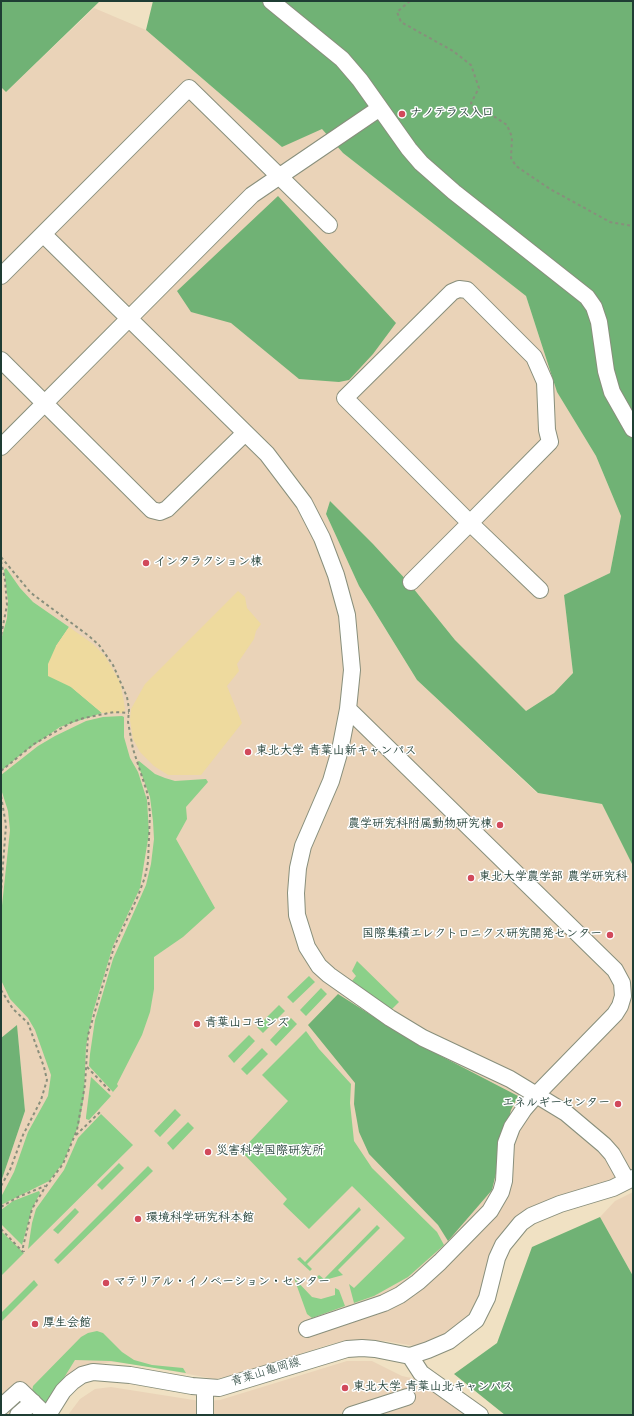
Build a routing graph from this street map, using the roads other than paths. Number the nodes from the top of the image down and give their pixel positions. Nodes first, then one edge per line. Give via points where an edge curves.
1 (271, 1) edge
2 (380, 108) junction
3 (279, 176) junction
4 (329, 225) dead end
5 (43, 234) junction
6 (1, 276) edge
7 (129, 318) junction
8 (1, 360) edge
9 (45, 404) junction
10 (633, 429) edge
11 (245, 433) junction
12 (1, 447) edge
13 (470, 523) junction
14 (411, 582) dead end
15 (540, 590) dead end
16 (348, 709) junction
17 (537, 1094) junction
18 (630, 1180) edge
19 (307, 1329) dead end
20 (410, 1356) junction
21 (205, 1388) junction
22 (406, 1397) dead end
23 (33, 1402) junction
24 (1, 1407) edge
25 (18, 1415) edge
26 (47, 1415) edge
27 (206, 1415) edge
28 (351, 1415) edge
29 (480, 1415) edge

1 - 2 street via 342,59
2 - 3 street
2 - 10 street via 421,163 587,297 599,322 606,371 612,392
3 - 4 street
3 - 5 street via 189,88
3 - 7 street via 252,195
5 - 6 street
5 - 7 street
7 - 9 street
7 - 11 street
8 - 9 street
9 - 11 street via 152,510 160,512 167,509
9 - 12 street
11 - 16 street via 282,472 304,503 322,538 336,575 347,615 351,645 352,670
13 - 13 street via 550,442 545,382 534,356 467,290 458,289 452,292 345,398
13 - 14 street
13 - 15 street
16 - 17 street via 331,781 303,846 298,868 297,915 307,947 319,966 329,975 390,1018 423,1038
16 - 17 street via 615,970 622,983 623,996 615,1014
17 - 18 street via 566,1113 604,1145
17 - 19 street via 512,1127 506,1143 504,1181 496,1203 467,1235 418,1282 400,1294 384,1303
18 - 20 street via 560,1204 521,1223 511,1233 497,1258 487,1298 476,1320 449,1341
20 - 21 street, 青葉山亀岡線 via 375,1349 347,1350 243,1382 218,1388
20 - 29 street via 421,1372
21 - 26 street, 青葉山亀岡線 via 130,1375 93,1372 82,1375 72,1382
21 - 27 street
22 - 28 street
23 - 24 street via 20,1390
23 - 25 street
23 - 26 street

